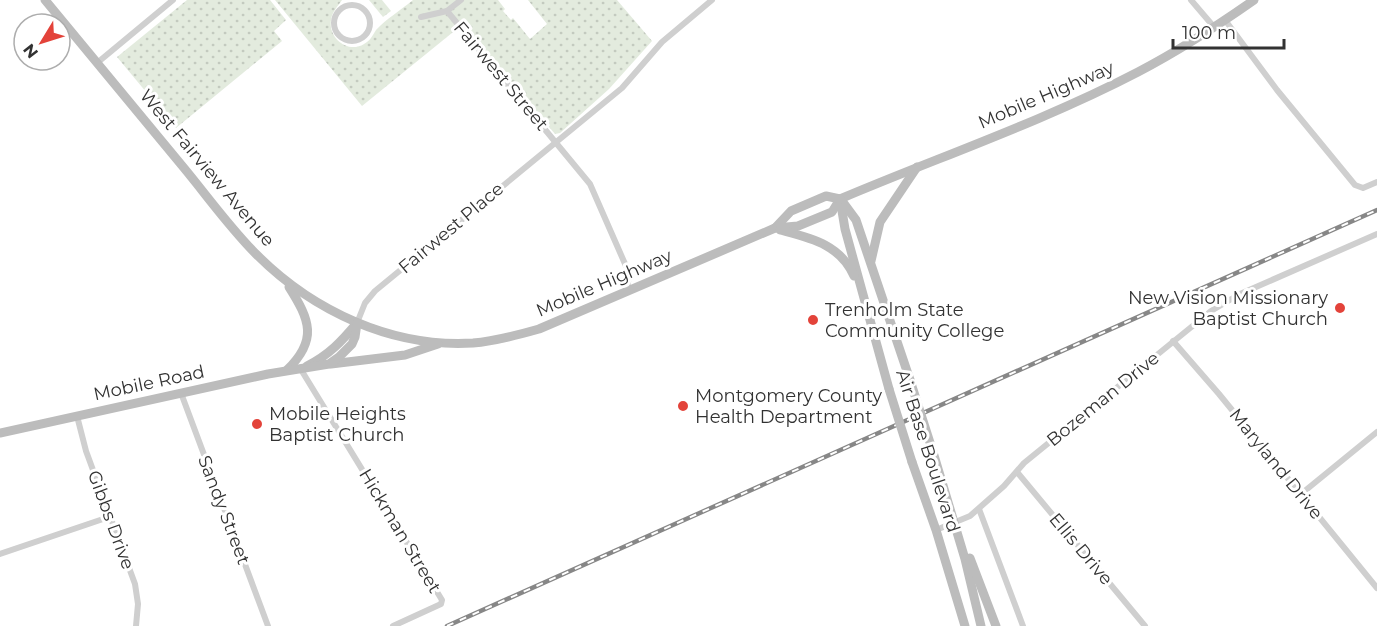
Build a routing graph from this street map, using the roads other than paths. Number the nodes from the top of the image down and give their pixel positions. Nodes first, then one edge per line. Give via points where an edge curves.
1 (45, 0) edge
2 (173, 0) edge
3 (461, 0) edge
4 (1191, 0) edge
5 (1254, 0) edge
6 (708, 1) edge
7 (355, 3) edge
8 (447, 11) junction
9 (421, 17) dead end
10 (1225, 20) junction
11 (1215, 27) junction
12 (97, 63) junction
13 (556, 141) junction
14 (917, 167) junction
15 (1377, 182) edge
16 (840, 199) junction
17 (775, 228) junction
18 (1377, 234) edge
19 (870, 263) junction
20 (285, 280) junction
21 (627, 292) junction
22 (863, 295) junction
23 (357, 323) junction
24 (1173, 341) junction
25 (440, 343) junction
26 (329, 364) junction
27 (302, 368) junction
28 (286, 371) junction
29 (180, 393) junction
30 (77, 416) junction
31 (1377, 432) edge
32 (0, 433) edge
33 (1017, 472) junction
34 (1301, 494) junction
35 (979, 509) junction
36 (109, 517) junction
37 (955, 522) junction
38 (936, 530) junction
39 (0, 554) edge
40 (1377, 588) edge
41 (136, 626) edge
42 (268, 626) edge
43 (393, 626) edge
44 (965, 626) edge
45 (981, 626) edge
46 (996, 626) edge
47 (1023, 626) edge
48 (1145, 626) edge

1 - 12 main road, West Fairview Avenue
2 - 12 street
3 - 8 street
4 - 11 street
5 - 10 main road, Mobile Highway
6 - 13 street, Fairwest Street via 662,42 622,88
7 - 7 street via 368,15 368,29 358,39 344,39 334,27 334,20 342,8
8 - 9 street
8 - 13 street, Fairwest Street
10 - 11 main road, Mobile Highway
10 - 15 street via 1348,177 1359,188
11 - 14 main road, Mobile Highway via 1105,88
12 - 20 main road, West Fairview Avenue via 237,234
13 - 21 street, Fairwest Street via 592,187 629,273
13 - 23 street, Fairwest Place via 375,291
14 - 16 main road, Mobile Highway
14 - 19 main road via 880,222
16 - 17 main road, Mobile Highway via 832,212 798,226
16 - 17 main road, Mobile Highway via 826,196 791,211
16 - 19 main road, Air Base Boulevard via 856,220
16 - 22 main road, Air Base Boulevard
17 - 21 main road, Mobile Highway
17 - 22 main road via 832,248 851,269
18 - 24 street, Bozeman Drive via 1240,294
19 - 37 main road, Air Base Boulevard, bridge
20 - 23 main road, West Fairview Avenue
20 - 28 main road via 300,303 308,329 303,352
21 - 25 main road, Mobile Highway via 519,335 474,343
22 - 38 main road, Air Base Boulevard, bridge via 889,389
23 - 25 main road, West Fairview Avenue
23 - 26 main road via 352,344
23 - 27 main road, Mobile Road via 326,356
24 - 33 street, Bozeman Drive
24 - 34 street, Maryland Drive
25 - 26 main road, Mobile Road via 405,355
26 - 27 main road, Mobile Road
27 - 28 main road, Mobile Road
27 - 43 street, Hickman Street via 442,602
28 - 29 main road, Mobile Road
29 - 30 main road, Mobile Road
29 - 42 street, Sandy Street
30 - 32 main road, Mobile Road
30 - 36 street, Gibbs Drive
31 - 34 street
33 - 35 street, Bozeman Drive
33 - 48 street, Ellis Drive
34 - 40 street, Maryland Drive
35 - 37 street, Bozeman Drive
35 - 47 street
36 - 39 street
36 - 41 street, Gibbs Drive via 135,584
37 - 38 street, Bozeman Drive
37 - 45 main road, Air Base Boulevard
37 - 46 main road
38 - 44 main road, Air Base Boulevard

